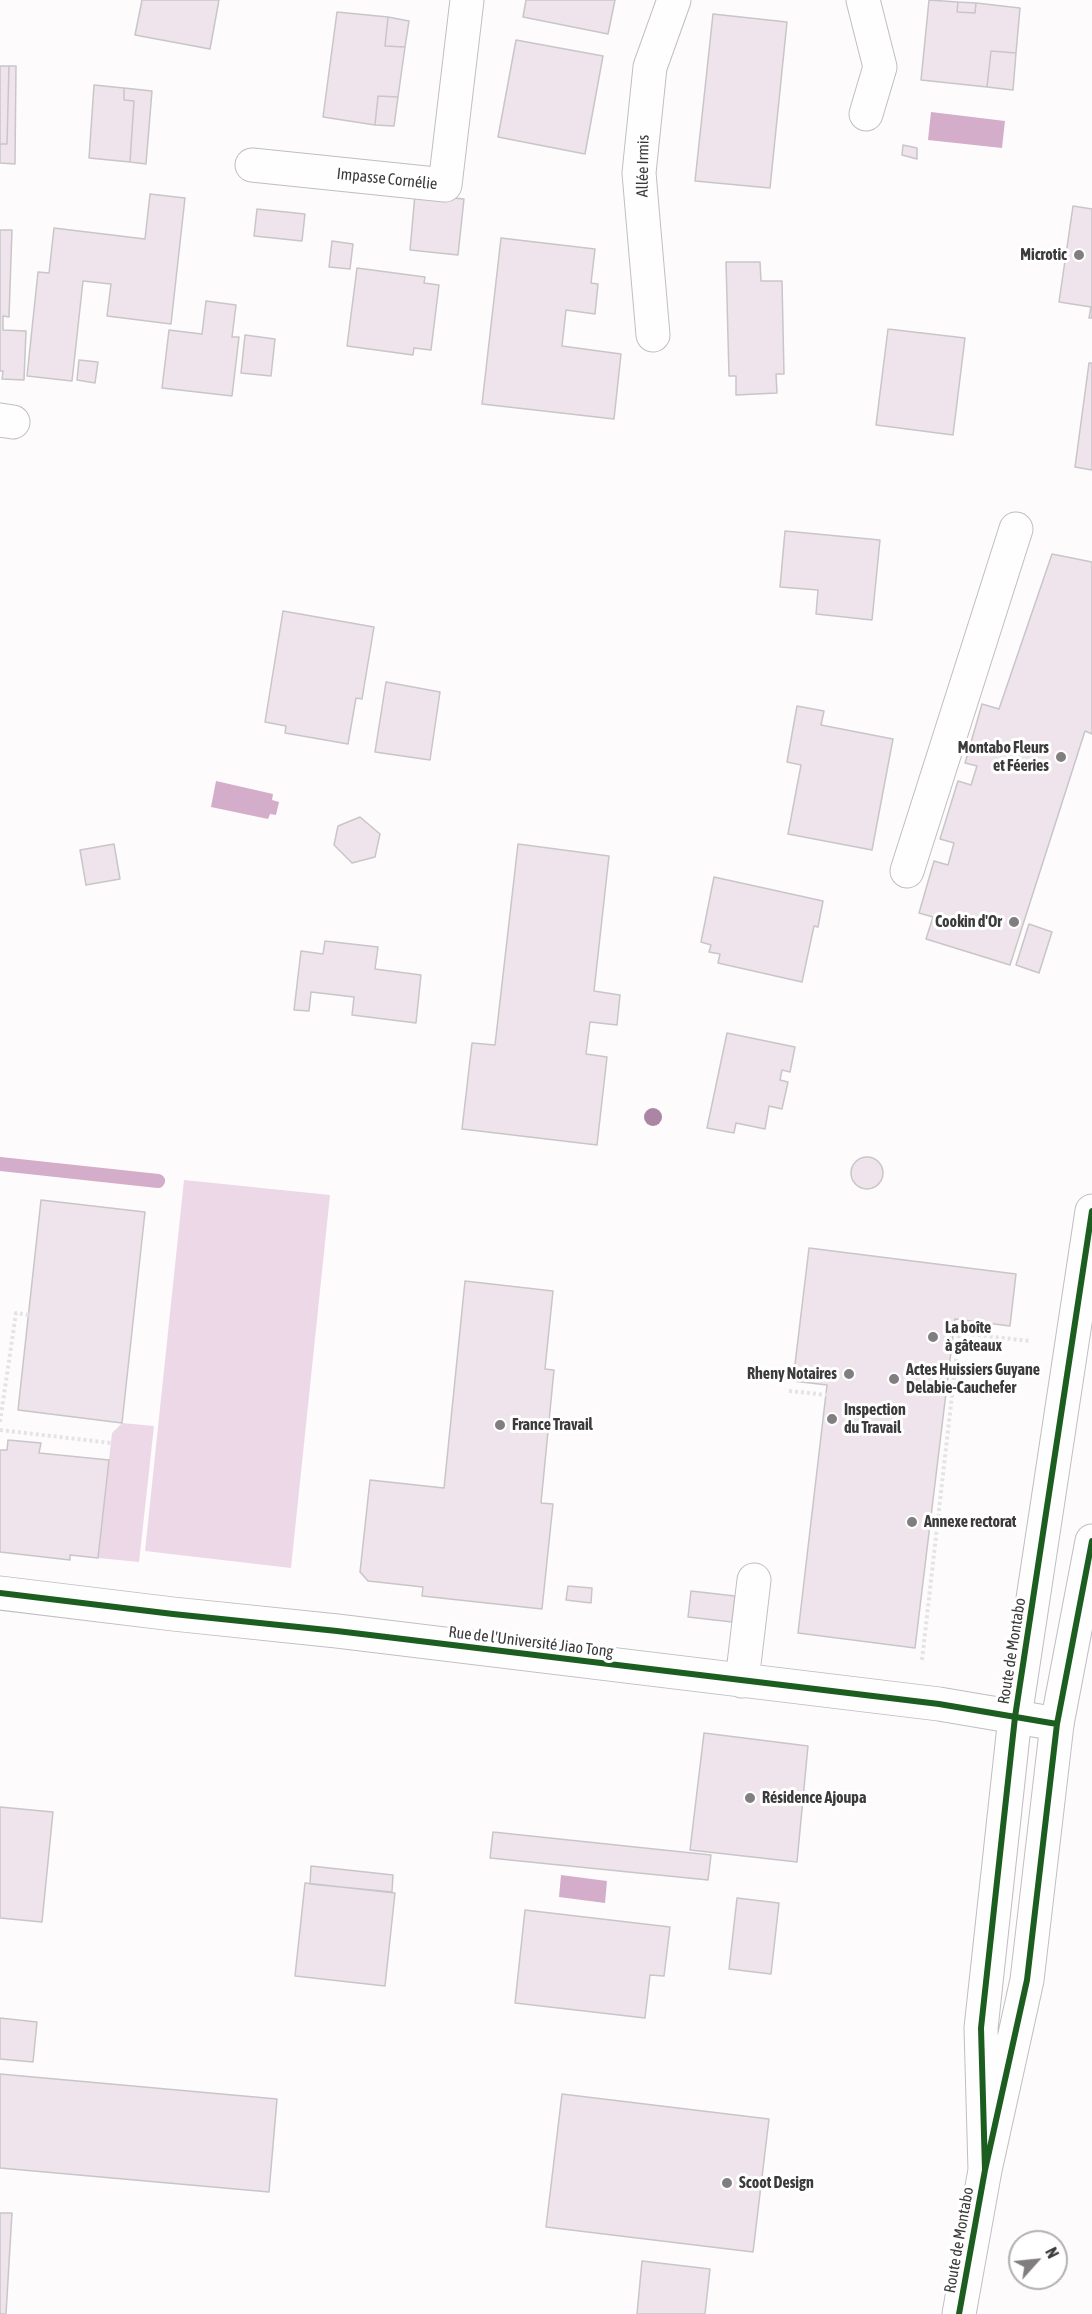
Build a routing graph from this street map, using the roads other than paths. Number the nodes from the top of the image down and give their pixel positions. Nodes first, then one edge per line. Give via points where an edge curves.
1 (467, 0) edge
2 (674, 0) edge
3 (863, 0) edge
4 (866, 114) dead end
5 (252, 165) dead end
6 (653, 335) dead end
7 (1016, 529) dead end
8 (907, 871) dead end
9 (1092, 1211) edge
10 (1092, 1541) edge
11 (754, 1581) dead end
12 (0, 1593) edge
13 (742, 1681) junction
14 (1015, 1717) junction
15 (1058, 1724) junction
16 (984, 2170) junction
17 (959, 2314) edge

1 - 5 street, Impasse Cornélie via 445,186
2 - 6 street, Allée Irmis via 650,67 639,173
3 - 4 street via 880,67
7 - 8 street
9 - 14 street, Route de Montabo
10 - 15 street, Route de Montabo
11 - 13 street
12 - 13 street, Rue de l'Université Jiao Tong
13 - 14 street, Rue de l'Université Jiao Tong
14 - 15 street, Rue de l'Université Jiao Tong
14 - 16 street, Route de Montabo via 981,2028
15 - 16 street, Route de Montabo via 1027,1980
16 - 17 street, Route de Montabo

